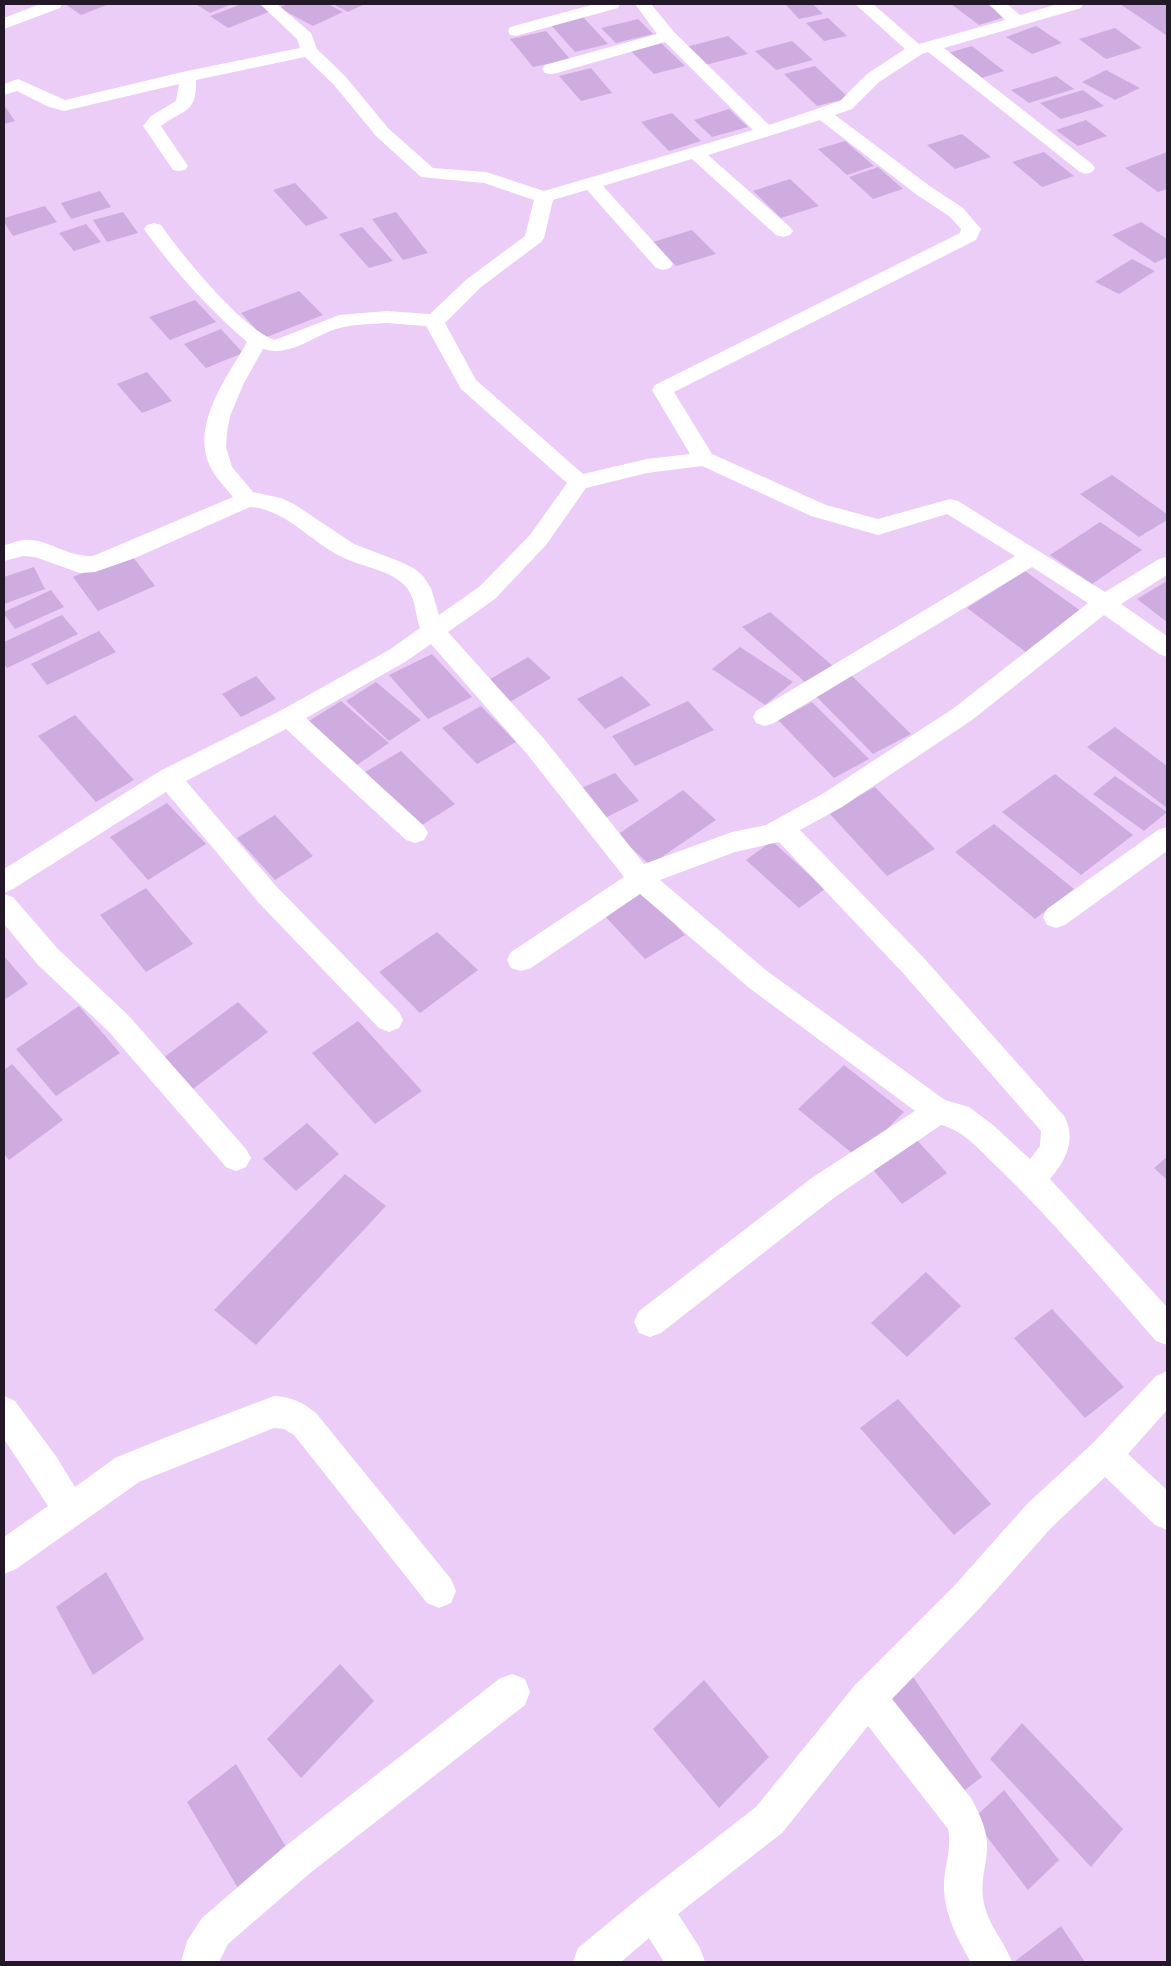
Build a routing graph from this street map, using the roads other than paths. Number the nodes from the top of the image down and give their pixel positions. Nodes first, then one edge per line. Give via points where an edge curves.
1 (54, 4) edge
2 (268, 4) edge
3 (612, 4) edge
4 (643, 4) edge
5 (863, 4) edge
6 (997, 4) edge
7 (1076, 4) edge
8 (1018, 22) junction
9 (4, 24) edge
10 (516, 31) dead end
11 (668, 36) junction
12 (924, 48) junction
13 (309, 51) junction
14 (551, 69) dead end
15 (4, 74) edge
16 (187, 76) junction
17 (11, 87) edge
18 (822, 114) junction
19 (765, 132) junction
20 (696, 153) junction
21 (179, 166) dead end
22 (1086, 168) dead end
23 (590, 183) junction
24 (544, 197) junction
25 (154, 229) dead end
26 (783, 232) dead end
27 (663, 264) dead end
28 (436, 321) junction
29 (258, 341) junction
30 (704, 459) junction
31 (579, 482) junction
32 (247, 499) junction
33 (4, 553) edge
34 (1031, 557) junction
35 (1167, 565) edge
36 (1104, 603) junction
37 (433, 631) junction
38 (1167, 648) edge
39 (289, 717) junction
40 (765, 717) dead end
41 (169, 778) junction
42 (782, 828) junction
43 (415, 833) dead end
44 (1167, 837) edge
45 (641, 879) junction
46 (4, 882) edge
47 (4, 905) edge
48 (1056, 917) dead end
49 (521, 960) dead end
50 (389, 1020) dead end
51 (938, 1111) junction
52 (236, 1158) dead end
53 (1030, 1179) junction
54 (650, 1322) dead end
55 (1167, 1330) edge
56 (1167, 1387) edge
57 (4, 1412) edge
58 (1105, 1455) junction
59 (70, 1510) junction
60 (1167, 1513) edge
61 (4, 1556) edge
62 (439, 1592) dead end
63 (512, 1692) dead end
64 (868, 1698) junction
65 (653, 1910) junction
66 (200, 1962) edge
67 (592, 1962) edge
68 (686, 1962) edge
69 (993, 1962) edge

1 - 9 street
2 - 13 street via 306,36
3 - 10 street
4 - 11 street
5 - 12 street
6 - 8 street
7 - 8 street
8 - 12 street
11 - 14 street
11 - 19 street
12 - 18 street via 872,78 846,105
12 - 22 street
13 - 16 street
13 - 24 street via 340,81 382,132 428,173 486,178
15 - 17 street
16 - 17 street via 64,106
16 - 21 street via 186,102 156,120 152,126
18 - 19 street
18 - 30 street via 959,215 971,229 969,236 662,390
19 - 20 street
20 - 23 street
20 - 26 street
23 - 24 street
23 - 27 street
24 - 28 street via 534,238 474,283
25 - 29 street via 174,257 229,316
28 - 29 street via 387,317 339,321 292,342 275,346
28 - 31 street via 468,384
29 - 32 street via 222,408 215,440 218,461
30 - 31 street via 647,466
30 - 34 street via 818,511 878,527 950,506
31 - 37 street via 538,540 487,593
32 - 33 street via 94,564 80,565 38,549 23,548
32 - 37 street via 271,502 348,552 407,575 424,595
34 - 36 street
34 - 40 street
35 - 36 street
36 - 38 street
36 - 42 street via 963,714 833,800
37 - 39 street via 397,656
37 - 45 street via 536,748
39 - 41 street
39 - 43 street
41 - 46 street
41 - 50 street via 267,894
42 - 45 street via 772,834 732,842 697,854
42 - 53 street via 913,964 1055,1126 1058,1140 1054,1152
44 - 48 street
45 - 49 street
45 - 51 street via 738,964
47 - 52 street via 48,957 118,1024
51 - 53 street via 959,1116
51 - 54 street via 824,1187
53 - 55 street
56 - 58 street
57 - 59 street
58 - 60 street
58 - 64 street via 1038,1516 967,1597
59 - 61 street
59 - 62 street via 126,1470 274,1412 290,1413 305,1424
63 - 66 street via 296,1861 215,1931
64 - 65 street via 769,1820
64 - 69 street via 958,1811 967,1831 963,1884 966,1913
65 - 67 street
65 - 68 street

